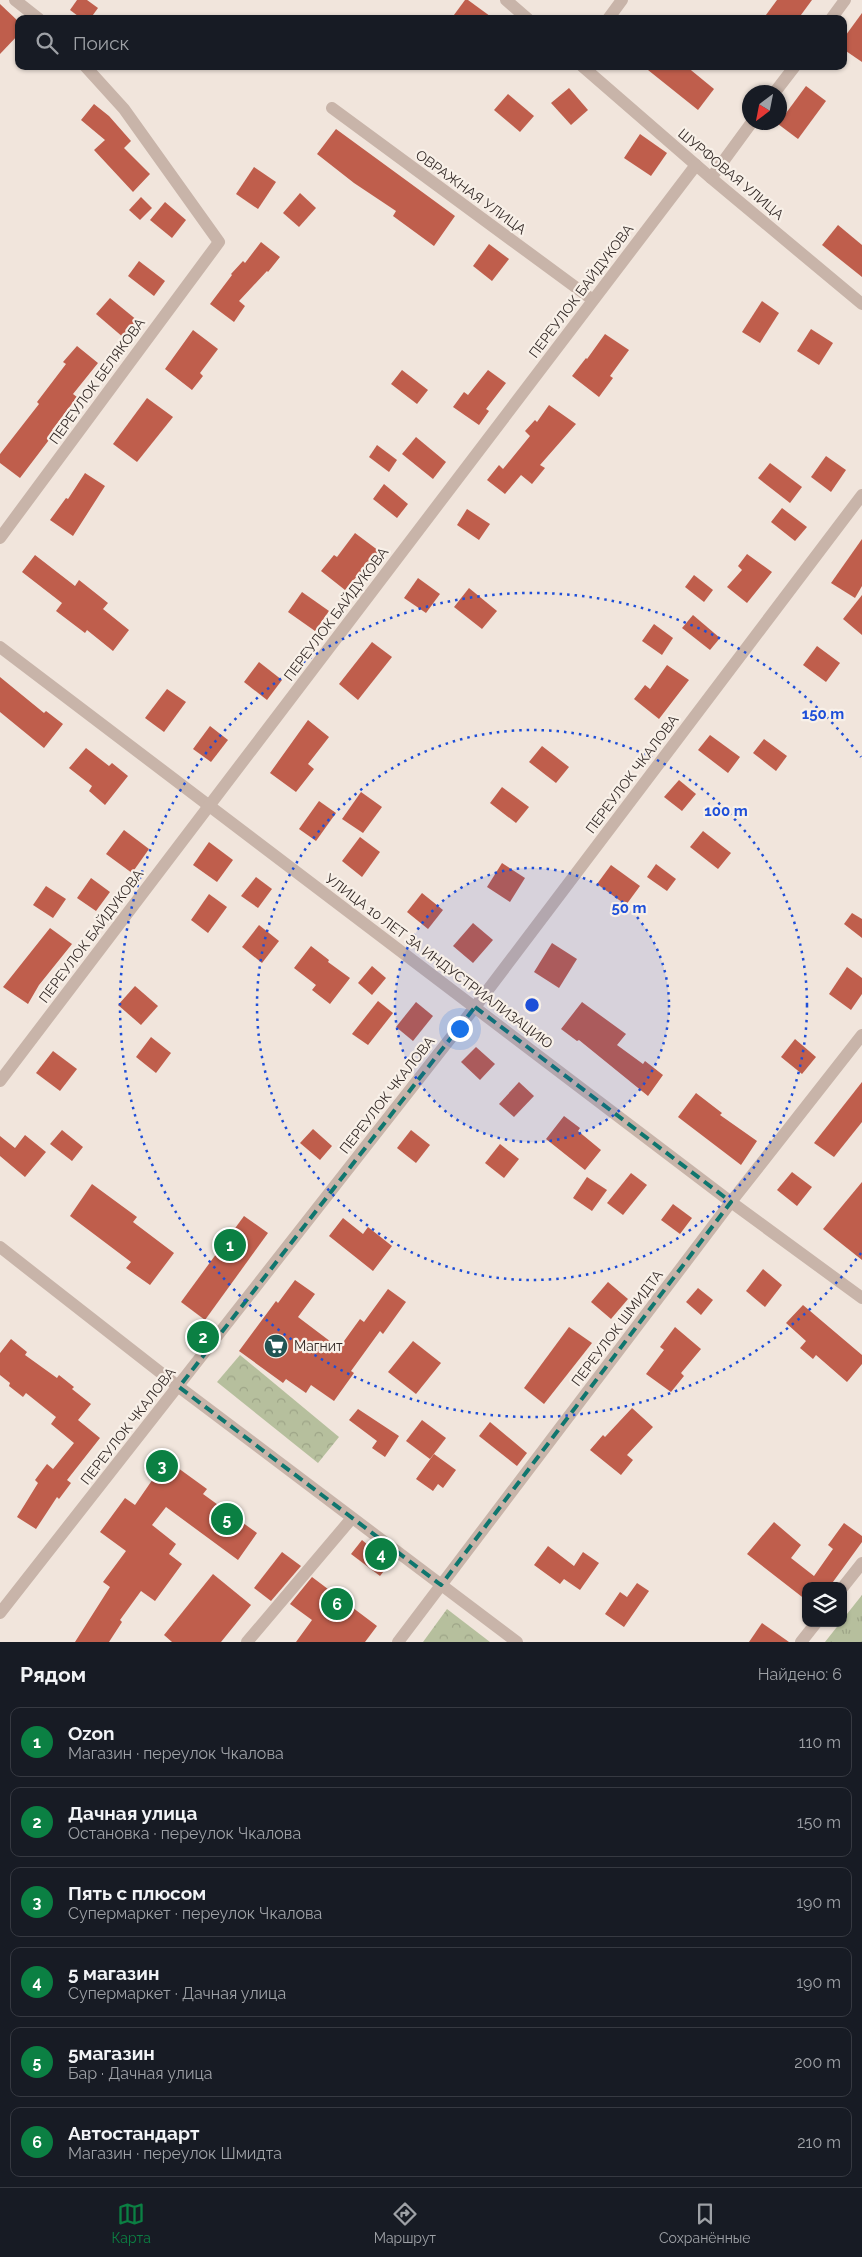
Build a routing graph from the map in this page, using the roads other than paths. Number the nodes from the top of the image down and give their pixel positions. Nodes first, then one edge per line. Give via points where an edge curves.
1 (14, 0) edge
2 (506, 0) edge
3 (622, 0) edge
4 (845, 0) edge
5 (34, 15) edge
6 (523, 15) edge
7 (611, 15) edge
8 (834, 15) edge
9 (88, 70) edge
10 (587, 70) edge
11 (792, 70) edge
12 (780, 85) edge
13 (332, 108) dead end
14 (746, 130) edge
15 (696, 165) junction
16 (710, 178) junction
17 (593, 300) junction
18 (862, 304) edge
19 (862, 494) edge
20 (0, 538) edge
21 (0, 647) edge
22 (209, 805) junction
23 (475, 1007) junction
24 (862, 1035) edge
25 (0, 1081) edge
26 (731, 1202) junction
27 (0, 1247) edge
28 (862, 1298) edge
29 (179, 1387) junction
30 (352, 1518) junction
31 (862, 1563) edge
32 (847, 1582) edge
33 (441, 1585) junction
34 (0, 1613) edge
35 (813, 1627) edge
36 (247, 1642) edge
37 (398, 1642) edge
38 (517, 1642) edge
39 (801, 1642) edge

1 - 5 street
2 - 6 street
3 - 7 street
4 - 8 street
9 - 20 street, ПЕРЕУЛОК БЕЛЯКОВА via 124,109 219,242
10 - 15 street, ШУРФОВАЯ УЛИЦА
11 - 12 street
13 - 17 street, ОВРАЖНАЯ УЛИЦА
14 - 16 street
15 - 16 street, ШУРФОВАЯ УЛИЦА
15 - 17 street, ПЕРЕУЛОК БАЙДУКОВА
16 - 18 street, ШУРФОВАЯ УЛИЦА
17 - 22 street, ПЕРЕУЛОК БАЙДУКОВА
19 - 23 street, ПЕРЕУЛОК ЧКАЛОВА
21 - 22 street, УЛИЦА 10 ЛЕТ ЗА ИНДУСТРИАЛИЗАЦИЮ
22 - 23 street, УЛИЦА 10 ЛЕТ ЗА ИНДУСТРИАЛИЗАЦИЮ
22 - 25 street, ПЕРЕУЛОК БАЙДУКОВА
23 - 26 street, УЛИЦА 10 ЛЕТ ЗА ИНДУСТРИАЛИЗАЦИЮ
23 - 29 street, ПЕРЕУЛОК ЧКАЛОВА
24 - 26 street, ПЕРЕУЛОК ШМИДТА
26 - 28 street, УЛИЦА 10 ЛЕТ ЗА ИНДУСТРИАЛИЗАЦИЮ
26 - 33 street, ПЕРЕУЛОК ШМИДТА
27 - 29 street
29 - 30 street
29 - 34 street, ПЕРЕУЛОК ЧКАЛОВА
30 - 33 street
30 - 36 street
31 - 32 street
33 - 37 street, ПЕРЕУЛОК ШМИДТА
33 - 38 street
35 - 39 street

